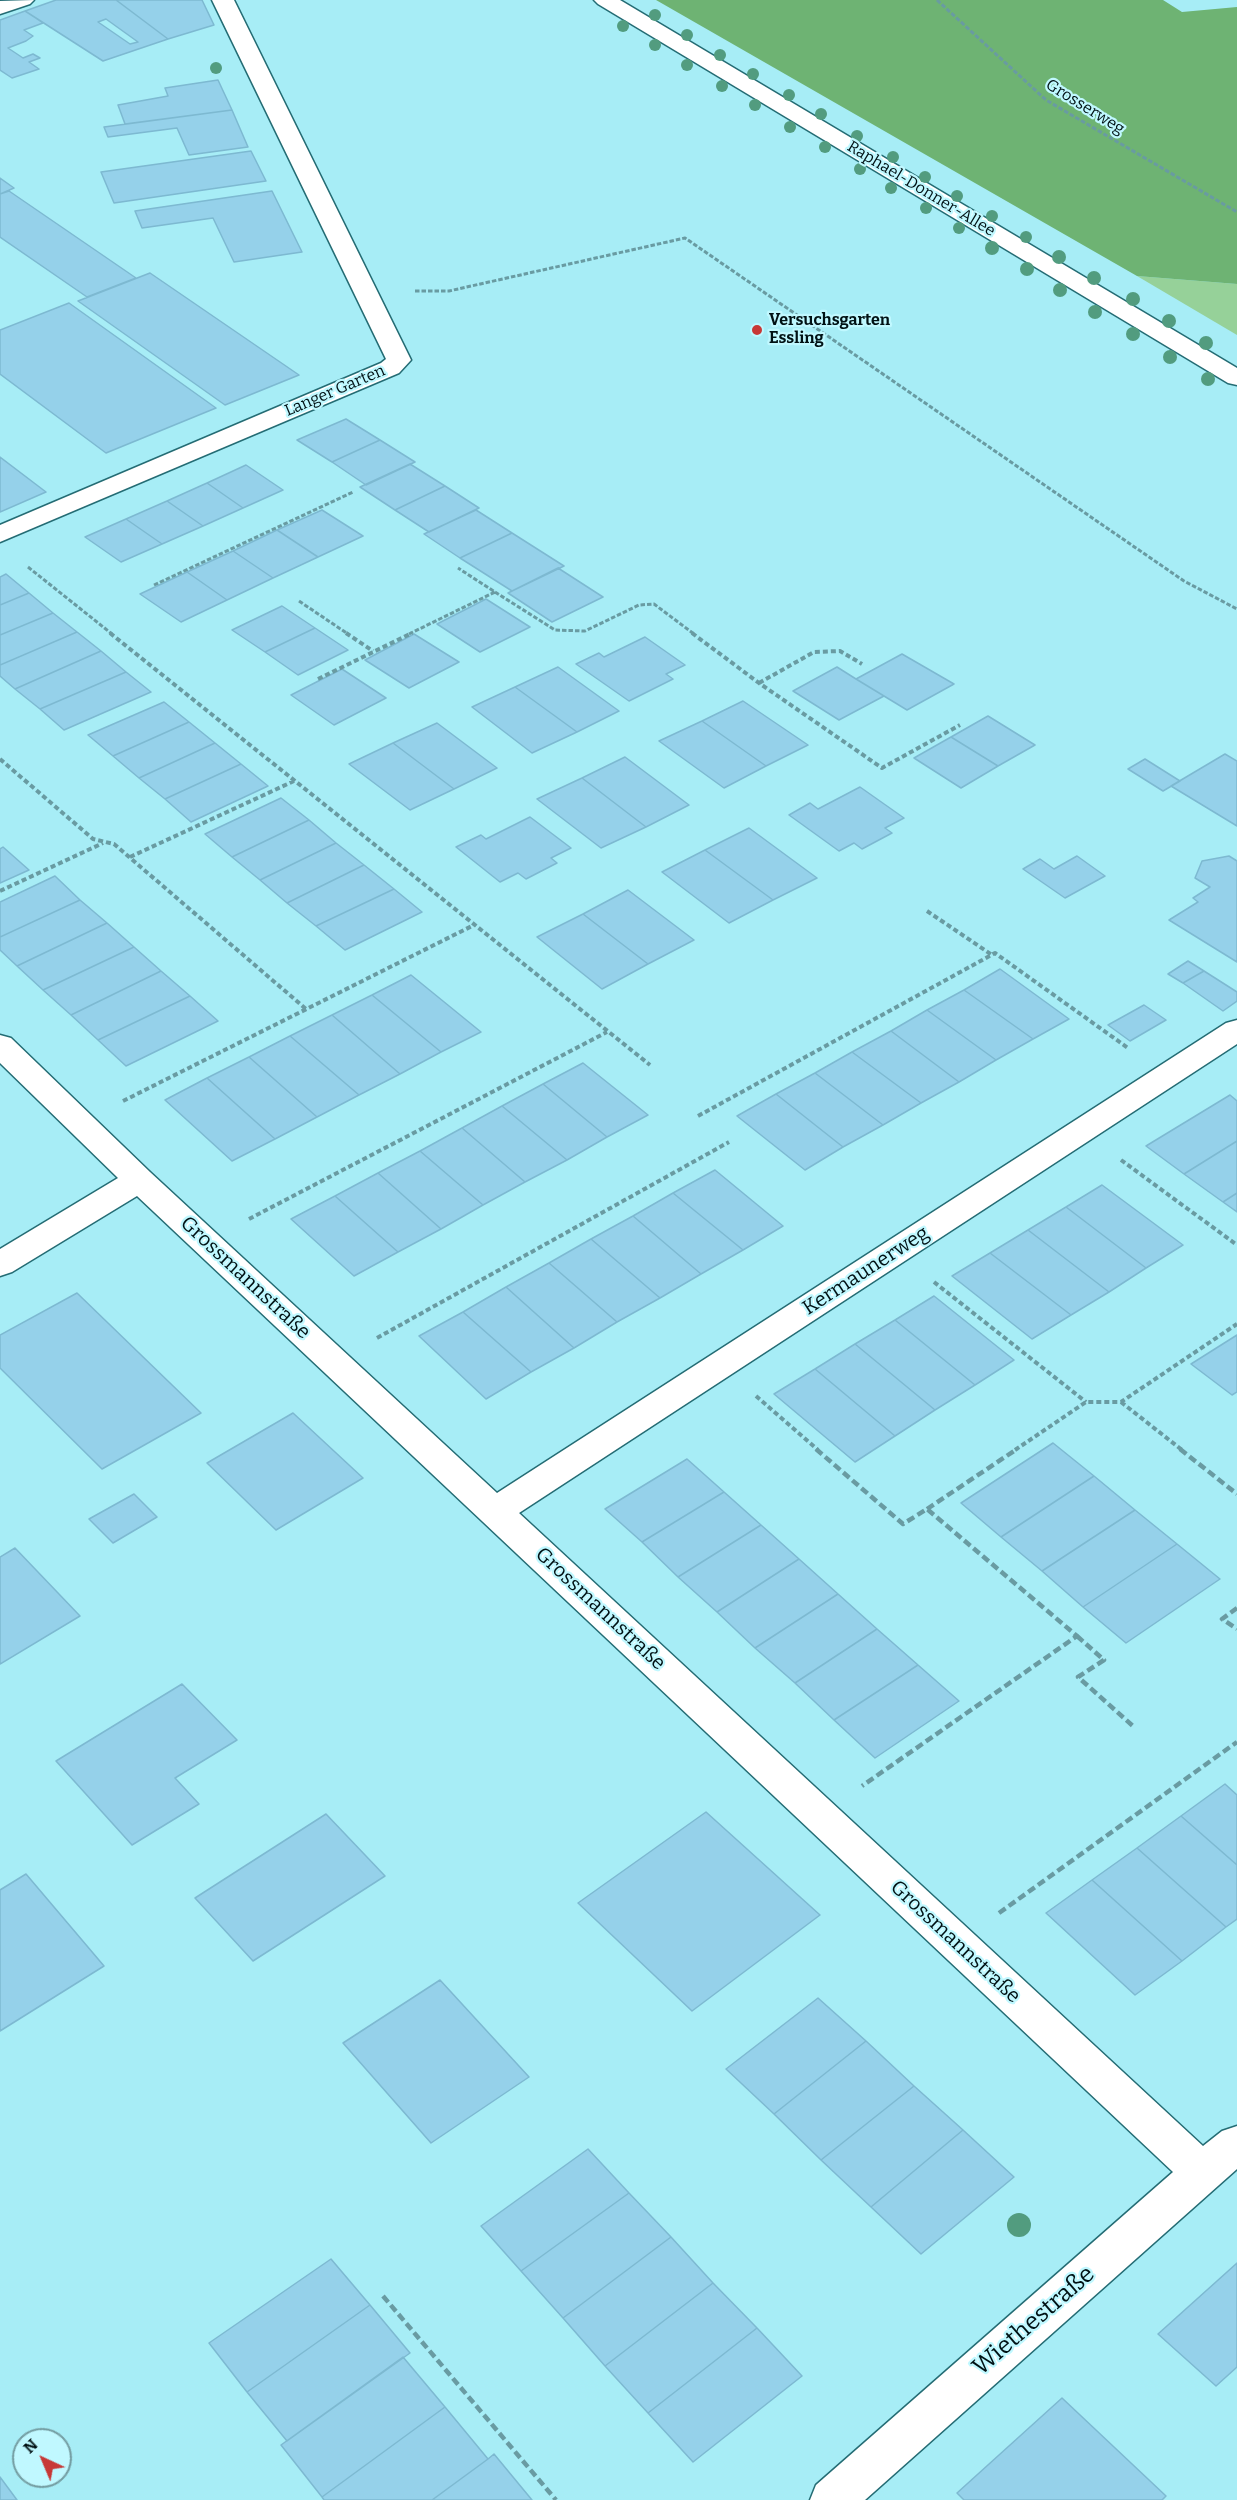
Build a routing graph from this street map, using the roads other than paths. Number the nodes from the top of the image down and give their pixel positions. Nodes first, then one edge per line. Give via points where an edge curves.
1 (23, 0) edge
2 (223, 0) edge
3 (605, 0) edge
4 (0, 8) edge
5 (1237, 378) edge
6 (0, 534) edge
7 (1237, 1030) edge
8 (0, 1045) edge
9 (139, 1180) junction
10 (0, 1264) edge
11 (495, 1511) junction
12 (1237, 2144) edge
13 (1202, 2172) junction
14 (832, 2500) edge

1 - 4 street
2 - 6 street, Langer Garten via 399,360 390,368
3 - 5 street, Raphael-Donner-Allee
7 - 11 street, Kermaunerweg
8 - 9 street, Grossmannstraße
9 - 10 street
9 - 11 street, Grossmannstraße
11 - 13 street, Grossmannstraße
12 - 13 street, Wiethestraße
13 - 14 street, Wiethestraße

